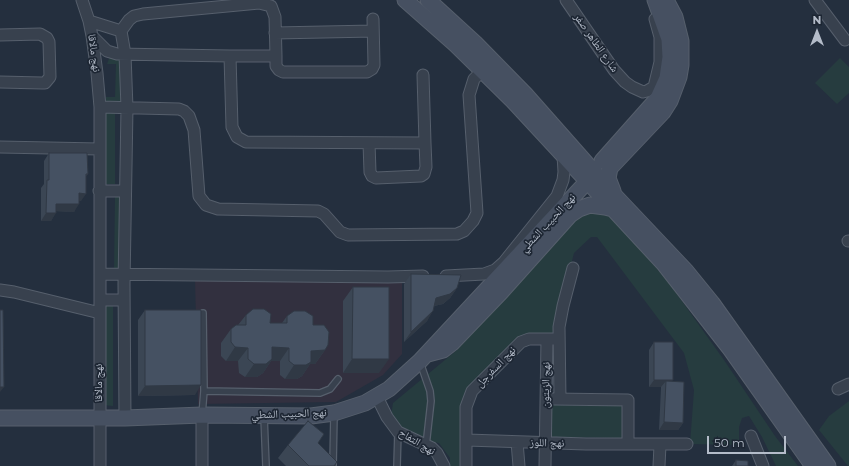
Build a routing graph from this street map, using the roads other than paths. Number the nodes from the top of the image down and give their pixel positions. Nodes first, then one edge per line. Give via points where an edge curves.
1 (82, 0) edge
2 (405, 0) edge
3 (428, 0) edge
4 (566, 0) edge
5 (648, 0) edge
6 (655, 0) edge
7 (662, 0) edge
8 (666, 0) edge
9 (815, 0) edge
10 (373, 19) dead end
11 (89, 22) junction
12 (121, 31) junction
13 (373, 31) junction
14 (275, 33) junction
15 (0, 35) edge
16 (92, 36) junction
17 (845, 40) dead end
18 (125, 54) junction
19 (230, 56) junction
20 (276, 56) junction
21 (670, 57) junction
22 (483, 70) junction
23 (423, 75) dead end
24 (0, 82) edge
25 (100, 107) junction
26 (127, 108) junction
27 (369, 143) junction
28 (425, 143) junction
29 (0, 147) edge
30 (100, 149) junction
31 (563, 155) junction
32 (602, 161) dead end
33 (582, 187) dead end
34 (100, 191) junction
35 (125, 191) junction
36 (615, 203) junction
37 (573, 268) dead end
38 (100, 274) junction
39 (124, 274) junction
40 (0, 290) edge
41 (100, 300) junction
42 (124, 300) junction
43 (100, 313) junction
44 (203, 313) edge
45 (547, 339) junction
46 (559, 339) junction
47 (423, 357) junction
48 (338, 379) dead end
49 (849, 384) edge
50 (838, 389) dead end
51 (204, 392) junction
52 (377, 397) junction
53 (546, 399) junction
54 (560, 399) junction
55 (334, 412) junction
56 (202, 415) junction
57 (264, 415) junction
58 (0, 418) edge
59 (99, 418) junction
60 (125, 418) junction
61 (398, 432) junction
62 (750, 436) dead end
63 (467, 440) junction
64 (517, 442) junction
65 (545, 442) junction
66 (628, 444) junction
67 (687, 444) dead end
68 (660, 445) junction
69 (426, 446) junction
70 (100, 466) edge
71 (202, 466) edge
72 (266, 466) edge
73 (333, 466) edge
74 (397, 466) edge
75 (444, 466) edge
76 (466, 466) edge
77 (519, 466) edge
78 (545, 466) edge
79 (659, 466) edge
80 (763, 466) edge
81 (813, 466) edge
82 (828, 466) edge

1 - 11 street, نهج مالاقا
2 - 22 street
3 - 36 street via 520,89
4 - 5 street, شارع الطاهر صفر via 614,70 632,87 647,92 654,87 661,50
6 - 21 street via 667,30
7 - 21 street via 672,32
8 - 36 street via 675,18 681,41 679,77 663,112 610,168 609,183
9 - 17 street
10 - 13 street
11 - 12 street
11 - 16 street, نهج مالاقا
12 - 14 street via 134,16 143,14 259,2 270,6 275,17
12 - 18 street
13 - 14 street
13 - 20 street via 374,65 367,72 283,72 276,66
14 - 20 street
15 - 24 street via 40,34 47,38 50,77 45,83
16 - 18 street via 107,51
16 - 25 street, نهج مالاقا
18 - 19 street
18 - 26 street
19 - 20 street
19 - 27 street via 232,128 237,138 246,142
21 - 32 street via 667,78 658,98
22 - 26 street via 474,79 469,95 477,213 474,221 457,234 348,235 340,232 324,214 318,212 218,209 206,205 200,196 195,137 189,116 179,109
22 - 31 street
23 - 28 street
25 - 26 street
25 - 30 street, نهج مالاقا
26 - 35 street
27 - 28 street
27 - 28 street via 370,172 376,178 424,174
29 - 30 street
30 - 34 street, نهج مالاقا
31 - 36 street
31 - 39 street via 564,172 557,196 504,262 495,270 484,274 388,281
33 - 47 street, نهج الحبيب الشطي
34 - 35 street
34 - 38 street, نهج مالاقا
35 - 39 street
36 - 47 street via 605,207 590,205 579,208 570,215 452,342 443,350
36 - 81 street via 731,350
36 - 82 street via 679,264 712,303
37 - 46 street, نهج الزيتون via 563,306
38 - 39 street
38 - 41 street, نهج مالاقا
39 - 42 street
40 - 43 street
41 - 42 street
41 - 43 street, نهج مالاقا
42 - 60 street
43 - 59 street, نهج مالاقا
44 - 51 lane
45 - 46 street
45 - 53 street, نهج الزيتون
45 - 63 street, نهج السفرجل via 529,339 521,342 472,391 466,407
46 - 54 street, نهج الزيتون
47 - 52 street, نهج الحبيب الشطي
47 - 69 lane via 431,401
48 - 51 lane via 330,389 320,393
49 - 50 street
51 - 56 lane
52 - 55 street, نهج الحبيب الشطي via 352,408
52 - 61 street, نهج التفاح
53 - 54 street
53 - 65 street, نهج الزيتون
54 - 66 street via 628,400
55 - 57 street, نهج الحبيب الشطي via 311,416
55 - 73 lane
56 - 57 street, نهج الحبيب الشطي
56 - 60 street, نهج الحبيب الشطي
56 - 71 street
57 - 72 lane
58 - 59 street, نهج الحبيب الشطي
59 - 60 street, نهج الحبيب الشطي
59 - 70 street, نهج مالاقا
61 - 69 street, نهج التفاح
61 - 74 lane
62 - 80 street
63 - 64 street, نهج اللوز
63 - 76 street, نهج السفرجل
64 - 65 street, نهج اللوز
64 - 77 street
65 - 66 street, نهج اللوز
65 - 78 street, نهج الزيتون
66 - 68 street, نهج اللوز
67 - 68 street, نهج اللوز
68 - 79 street
69 - 75 street, نهج التفاح via 437,452

